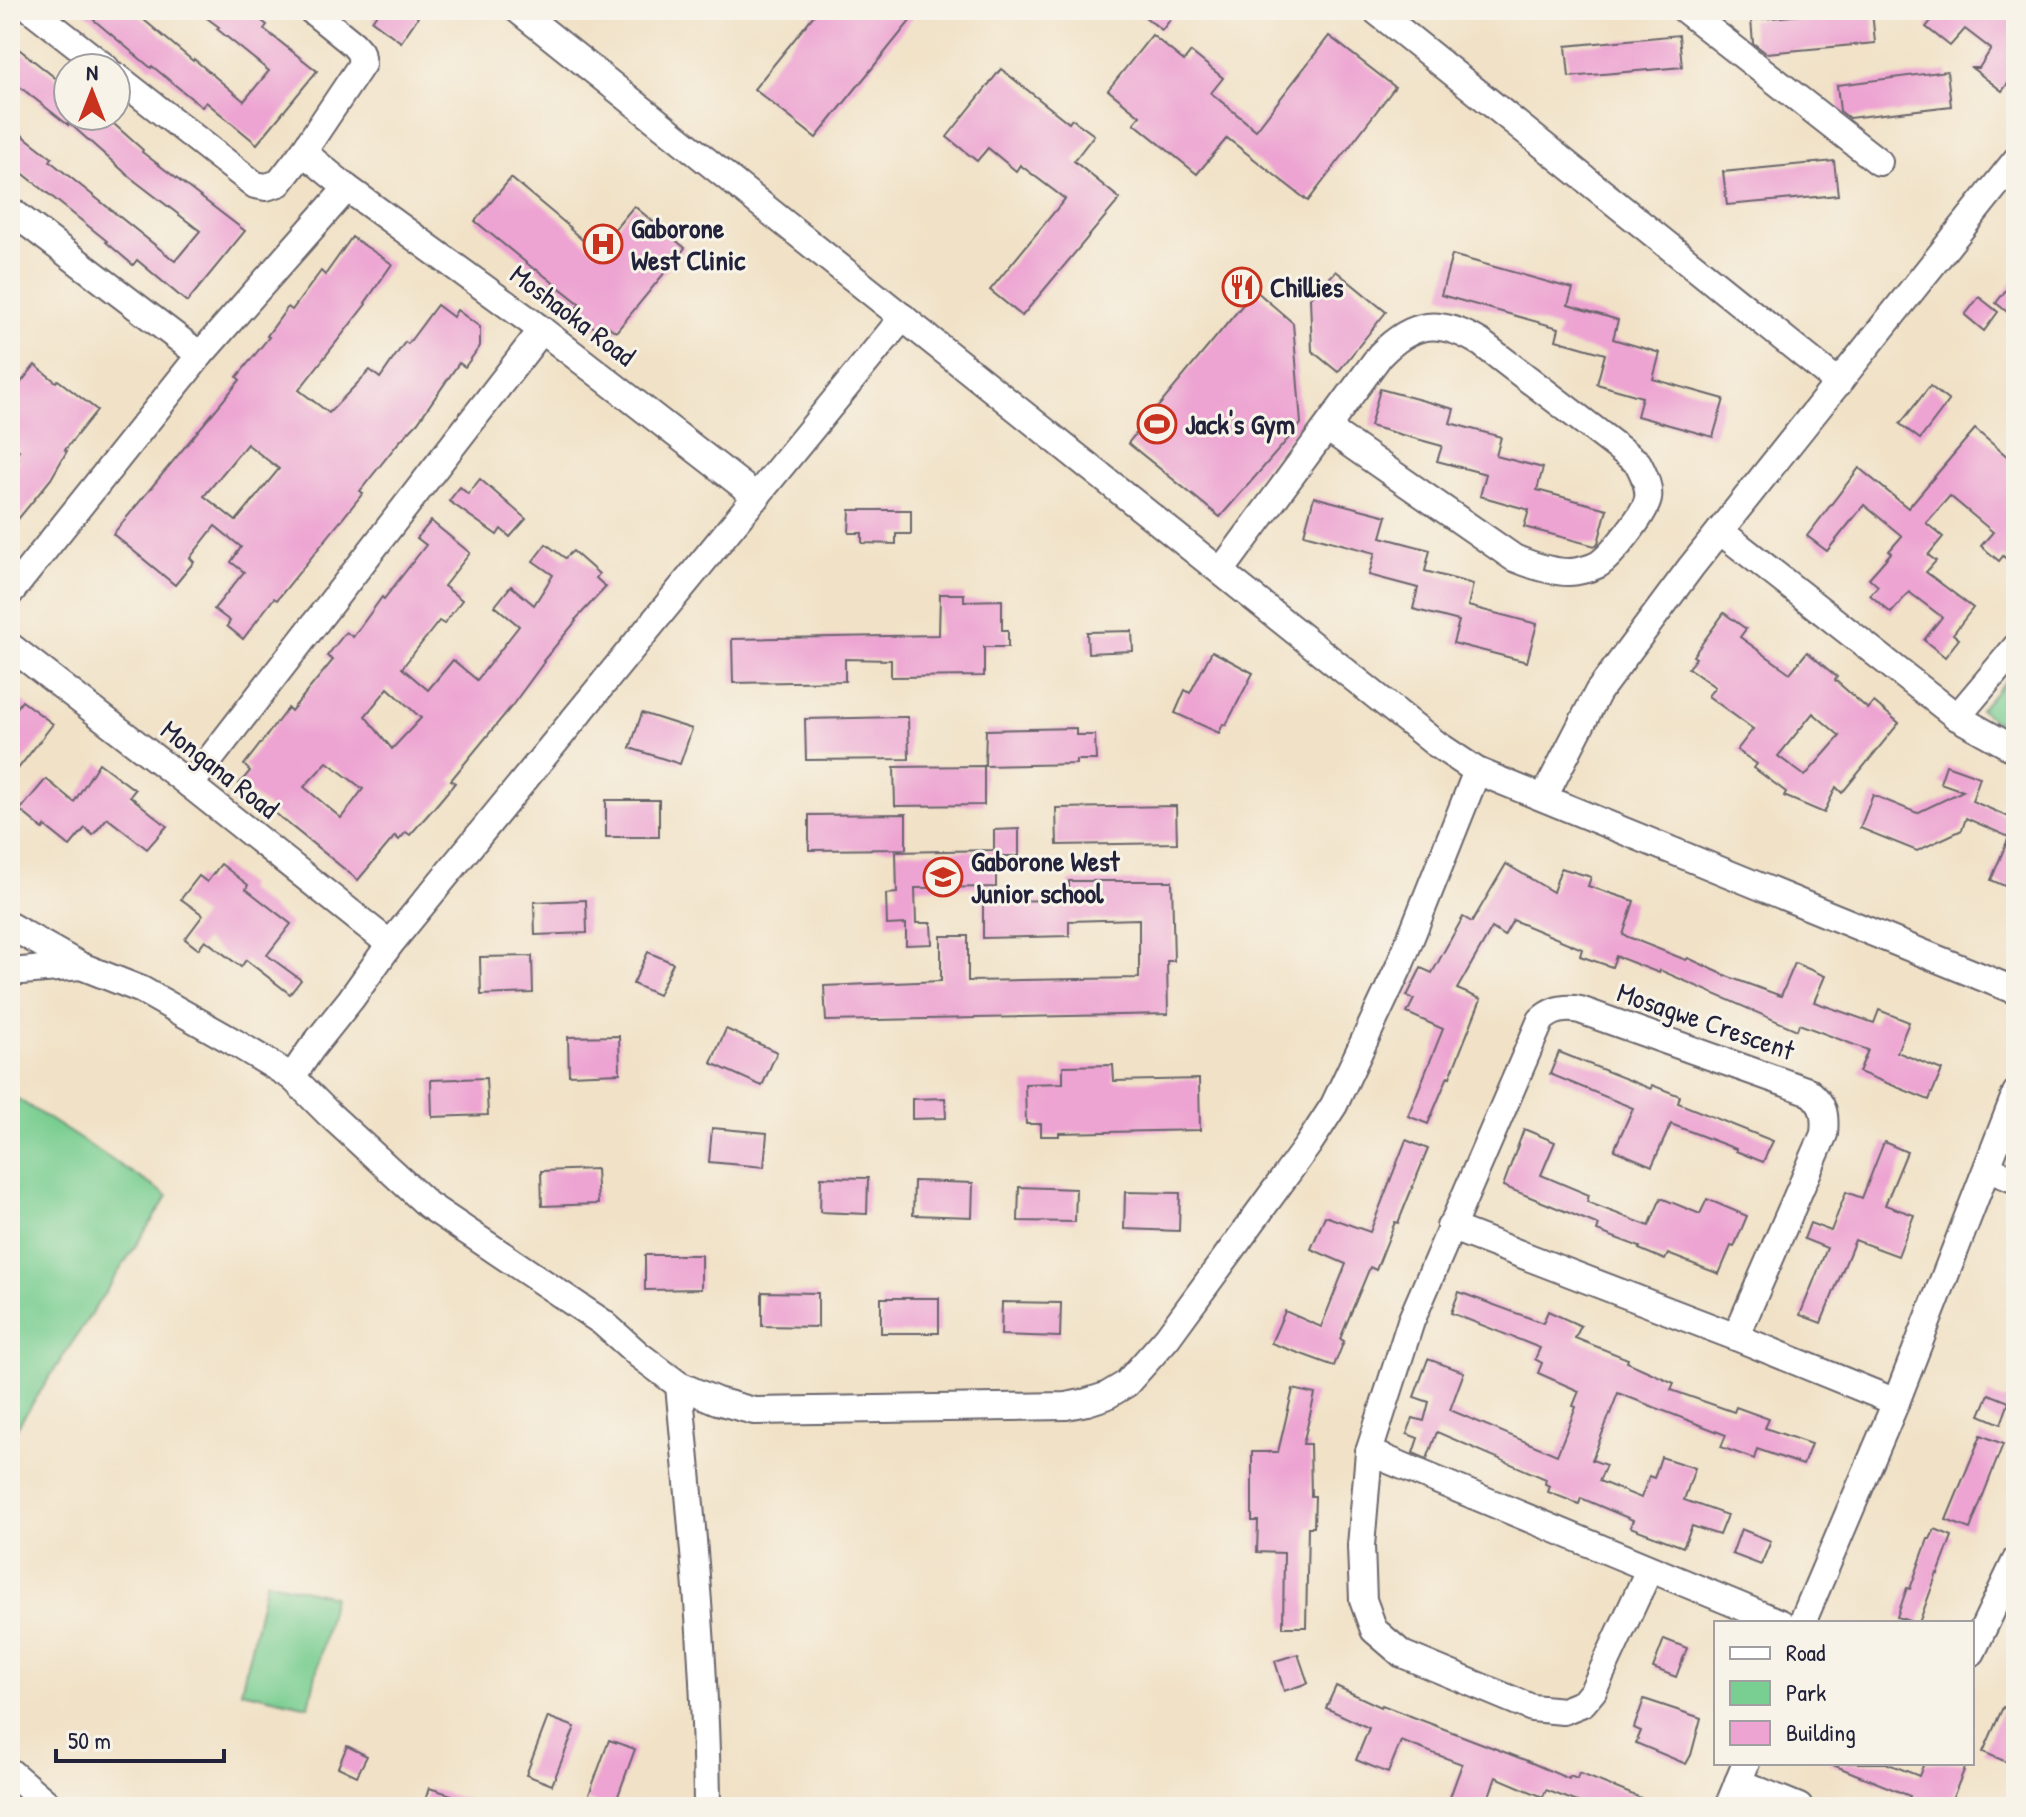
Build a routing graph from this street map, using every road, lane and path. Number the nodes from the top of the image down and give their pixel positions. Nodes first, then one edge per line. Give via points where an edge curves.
1 (32, 10) edge
2 (311, 10) edge
3 (518, 10) edge
4 (1375, 10) edge
5 (1685, 10) edge
6 (86, 52) edge
7 (132, 89) edge
8 (303, 152) junction
9 (2016, 160) edge
10 (1879, 162) dead end
11 (347, 188) junction
12 (10, 210) edge
13 (903, 317) junction
14 (542, 330) junction
15 (200, 355) junction
16 (1839, 383) junction
17 (1327, 428) junction
18 (757, 497) junction
19 (1720, 531) junction
20 (1221, 571) junction
21 (10, 593) edge
22 (10, 646) edge
23 (2016, 647) edge
24 (1957, 717) junction
25 (2016, 750) edge
26 (1477, 771) junction
27 (190, 785) junction
28 (1544, 797) junction
29 (10, 926) edge
30 (390, 944) junction
31 (81, 966) junction
32 (10, 972) edge
33 (2016, 991) edge
34 (292, 1077) junction
35 (2016, 1093) edge
36 (1988, 1169) junction
37 (2016, 1180) edge
38 (1450, 1227) junction
39 (1736, 1337) junction
40 (679, 1385) junction
41 (1896, 1402) junction
42 (1369, 1452) junction
43 (2016, 1560) edge
44 (1649, 1570) junction
45 (1776, 1621) edge
46 (1803, 1621) edge
47 (1974, 1648) edge
48 (1742, 1773) edge
49 (16, 1789) edge
50 (51, 1807) edge
51 (707, 1807) edge
52 (1728, 1807) edge
53 (1799, 1807) edge

1 - 6 street
2 - 8 street via 353,44 362,64
3 - 13 street
4 - 16 street
5 - 10 street
7 - 8 street via 255,185 279,183
8 - 11 street, Moshaoka Road
9 - 16 street
11 - 14 street, Moshaoka Road
11 - 15 street
12 - 15 street
13 - 18 street
13 - 20 street
14 - 18 street, Moshaoka Road
14 - 27 street
15 - 21 street
16 - 19 street
17 - 17 street via 1395,340 1414,329 1462,332 1638,463 1648,498 1623,540 1598,564 1571,572 1538,567 1514,558
17 - 20 street
18 - 30 street
19 - 24 street
19 - 28 street via 1598,692
20 - 26 street
22 - 27 street, Mongana Road
23 - 24 street
24 - 25 street
26 - 28 street
26 - 40 street via 1399,967 1334,1105 1167,1338 1126,1384 1106,1396 1066,1406 754,1411
27 - 30 street, Mongana Road
28 - 33 street
29 - 31 street
30 - 34 street
31 - 32 street
31 - 34 street via 142,990
34 - 40 street via 428,1205 602,1322
35 - 36 street
36 - 37 street
36 - 41 street
38 - 39 street
38 - 39 street, Mosagwe Crescent via 1548,1013 1580,1010 1808,1091 1824,1108 1824,1134
38 - 42 street via 1411,1321
39 - 41 street
40 - 51 street
41 - 46 street
42 - 44 street
42 - 44 street via 1361,1546 1363,1600 1374,1630 1402,1654 1532,1708 1563,1711 1583,1703 1593,1691
43 - 47 street
44 - 45 street
48 - 52 street
48 - 53 street
49 - 50 street

